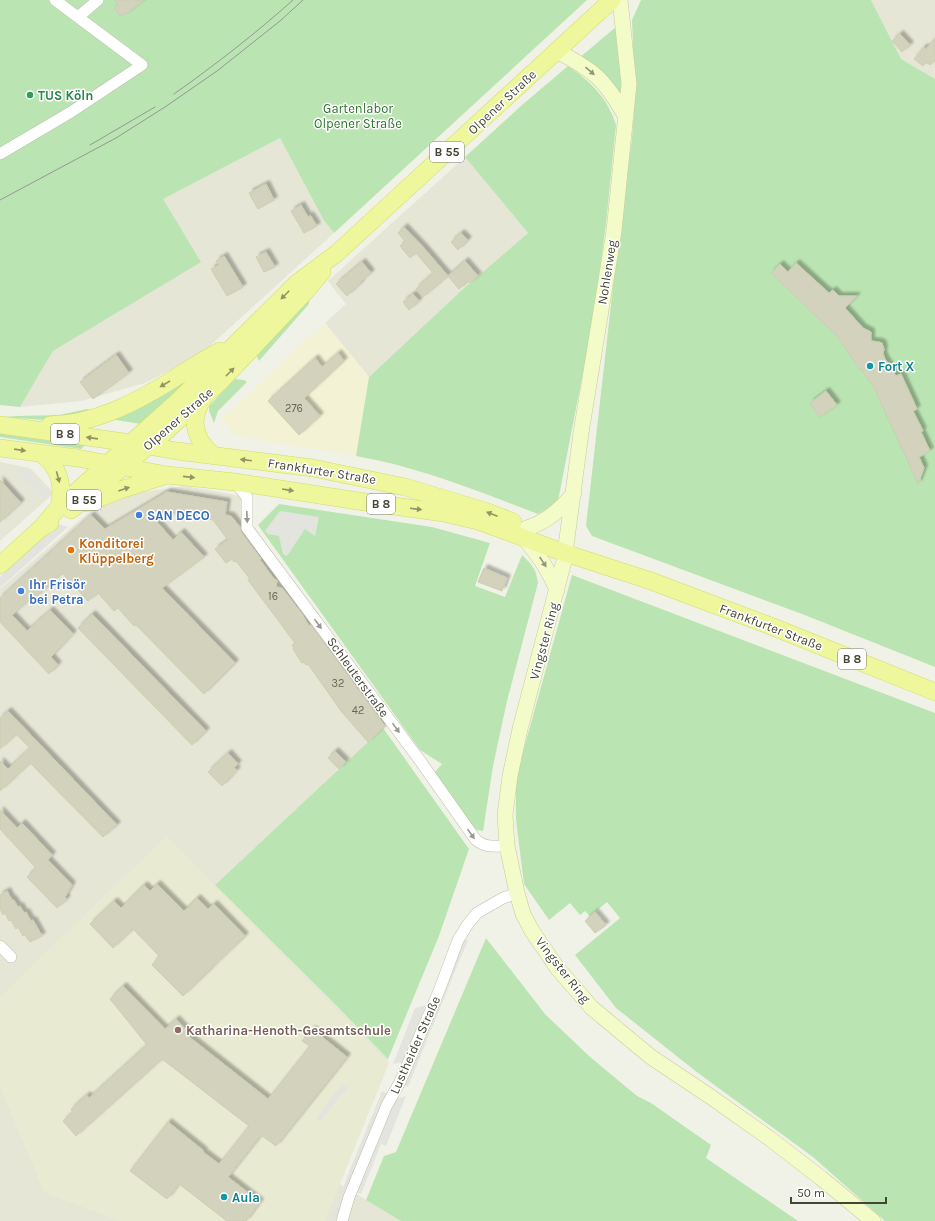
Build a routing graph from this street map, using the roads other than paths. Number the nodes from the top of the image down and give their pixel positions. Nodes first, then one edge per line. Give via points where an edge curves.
1 (54, 0) edge
2 (98, 0) edge
3 (612, 0) edge
4 (620, 0) edge
5 (78, 16) junction
6 (557, 51) junction
7 (626, 117) junction
8 (0, 154) edge
9 (337, 253) junction
10 (236, 343) junction
11 (207, 394) junction
12 (2, 425) edge
13 (130, 443) junction
14 (149, 445) junction
15 (0, 448) edge
16 (41, 453) junction
17 (213, 456) junction
18 (115, 465) junction
19 (167, 475) junction
20 (235, 482) junction
21 (574, 493) junction
22 (66, 508) junction
23 (526, 533) junction
24 (566, 548) junction
25 (0, 565) edge
26 (557, 590) junction
27 (935, 692) edge
28 (507, 846) junction
29 (517, 893) junction
30 (0, 946) edge
31 (11, 957) dead end
32 (342, 1221) edge
33 (873, 1221) edge

1 - 5 street
2 - 5 street
3 - 6 main road, Olpener Straße / B 55
4 - 7 main road, Nohlenweg via 629,84
5 - 8 street via 142,65 71,112
6 -> 7 main road via 585,67 599,79 613,95
6 - 9 main road, Olpener Straße / B 55
7 - 21 main road, Nohlenweg via 614,230 581,433
9 -> 10 main road, Olpener Straße / B 55 via 297,283
11 -> 9 main road, Olpener Straße / B 55 via 306,291
10 -> 12 main road via 127,405 90,419 55,425
10 - 13 main road, Olpener Straße / B 55
11 - 14 main road, Olpener Straße / B 55
11 - 17 main road via 196,414 195,426 197,437
13 -> 12 main road, Frankfurter Straße / B 8
13 - 14 main road, Frankfurter Straße / B 8
13 - 18 main road, B 55
14 - 17 main road, Frankfurter Straße / B 8
14 - 18 main road, Olpener Straße / B 55
15 -> 16 main road, Frankfurter Straße / B 8
16 - 18 main road, Frankfurter Straße / B 8
16 -> 22 main road via 55,467 61,489 60,501
23 -> 17 main road, Frankfurter Straße / B 8 via 488,512 405,487 313,468
18 - 19 main road, Frankfurter Straße / B 8
18 - 22 main road, Olpener Straße / B 55
19 -> 20 main road, Frankfurter Straße / B 8
22 -> 19 main road
20 -> 23 main road, Frankfurter Straße / B 8 via 444,513
20 -> 28 street, Schleuterstraße via 247,497 248,528 476,840 482,845
21 - 23 main road via 550,517
21 - 24 main road, Nohlenweg
22 - 25 main road, Olpener Straße / B 55
23 - 24 main road, Frankfurter Straße / B 8
23 -> 26 main road via 553,578
24 - 26 main road, Vingster Ring
24 - 27 main road, Frankfurter Straße / B 8 via 603,556 651,581
26 - 28 main road, Vingster Ring via 510,776 505,815
28 - 29 main road, Vingster Ring
29 - 32 street, Lustheider Straße via 477,913 458,940 439,991 349,1197
29 - 33 main road, Vingster Ring via 523,914 532,931 558,968 592,1008 651,1058 769,1138
30 - 31 street

